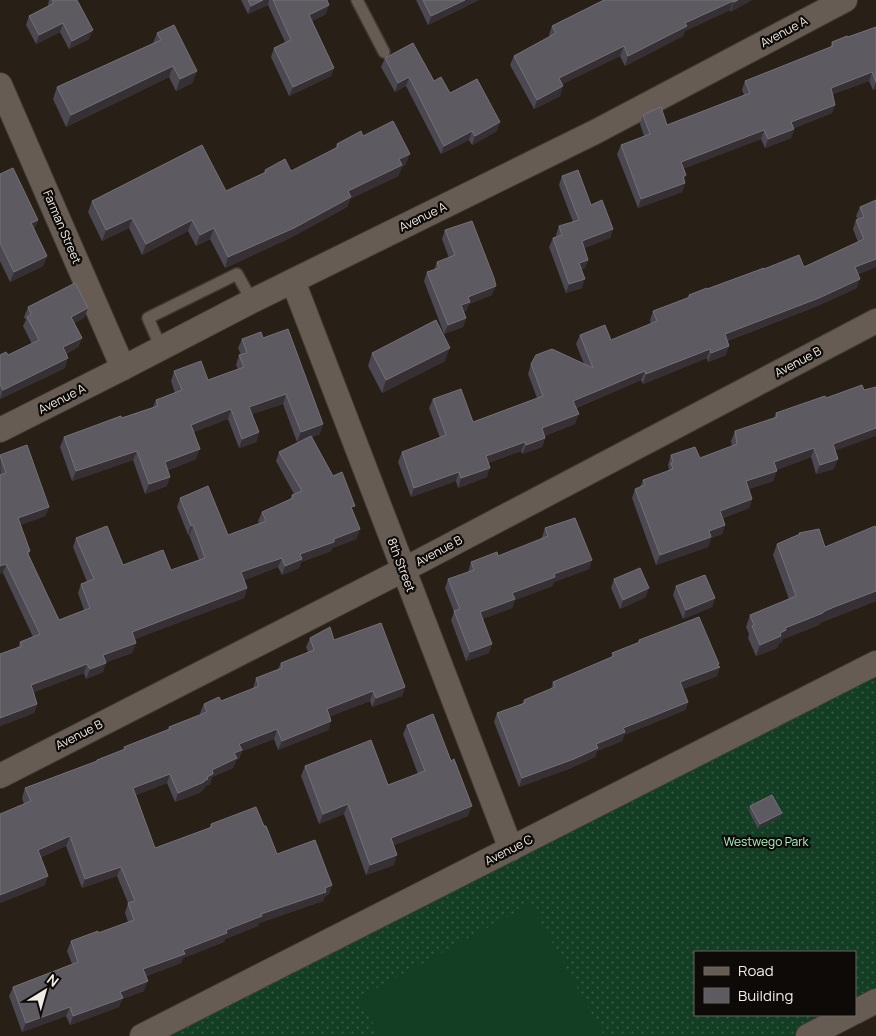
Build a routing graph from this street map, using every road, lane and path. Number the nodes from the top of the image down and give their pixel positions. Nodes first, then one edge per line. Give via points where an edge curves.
1 (357, 0) edge
2 (845, 0) edge
3 (384, 52) dead end
4 (0, 85) edge
5 (293, 281) junction
6 (252, 301) junction
7 (876, 321) edge
8 (161, 348) junction
9 (123, 368) junction
10 (0, 430) edge
11 (403, 570) junction
12 (876, 663) edge
13 (0, 776) edge
14 (511, 849) junction
15 (876, 1001) edge
16 (856, 1011) edge
17 (847, 1016) edge
18 (142, 1036) edge
19 (808, 1036) edge

1 - 3 lane
2 - 5 street, Avenue A via 595,132
4 - 9 street, Farman Street
5 - 6 street, Avenue A
5 - 11 street, 8th Street
6 - 8 street, Avenue A
6 - 8 lane via 238,274 148,318
7 - 11 street, Avenue B
8 - 9 street, Avenue A
9 - 10 street, Avenue A
11 - 13 street, Avenue B
11 - 14 street, 8th Street
12 - 14 street, Avenue C
14 - 18 street, Avenue C
15 - 16 street
17 - 19 street

